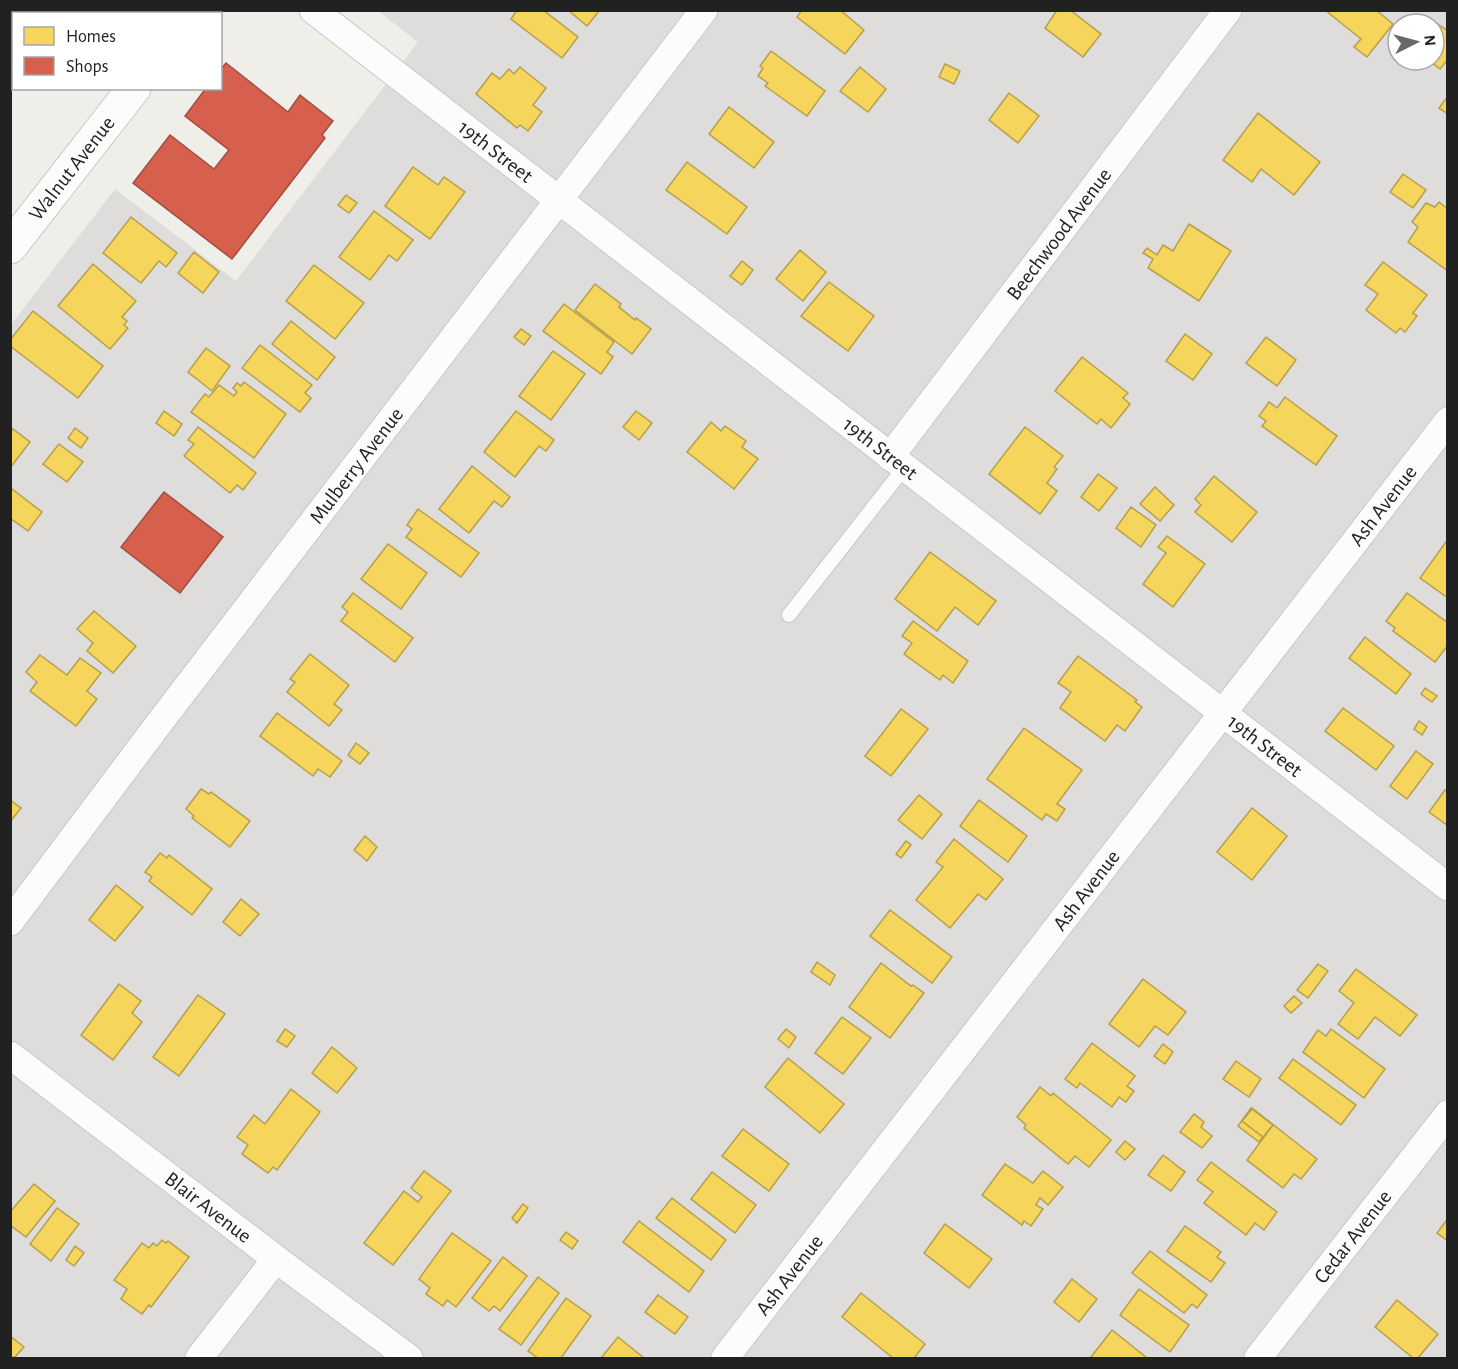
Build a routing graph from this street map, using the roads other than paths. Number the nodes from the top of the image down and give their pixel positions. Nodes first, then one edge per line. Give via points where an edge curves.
1 (312, 10) edge
2 (704, 10) edge
3 (1228, 10) edge
4 (132, 90) edge
5 (558, 201) junction
6 (10, 247) edge
7 (1448, 421) edge
8 (897, 462) junction
9 (789, 615) dead end
10 (1222, 713) junction
11 (1448, 887) edge
12 (10, 922) edge
13 (10, 1055) edge
14 (1448, 1114) edge
15 (276, 1259) junction
16 (199, 1359) edge
17 (409, 1359) edge
18 (725, 1359) edge
19 (1258, 1359) edge

1 - 5 street, 19th Street
2 - 5 street, Mulberry Avenue
3 - 8 street, Beechwood Avenue
4 - 6 street, Walnut Avenue
5 - 8 street, 19th Street
5 - 12 street, Mulberry Avenue
7 - 10 street, Ash Avenue
8 - 9 lane, Beechwood Avenue
8 - 10 street, 19th Street
10 - 11 street, 19th Street
10 - 18 street, Ash Avenue
13 - 15 street, Blair Avenue
14 - 19 street, Cedar Avenue
15 - 16 street
15 - 17 street, Blair Avenue

